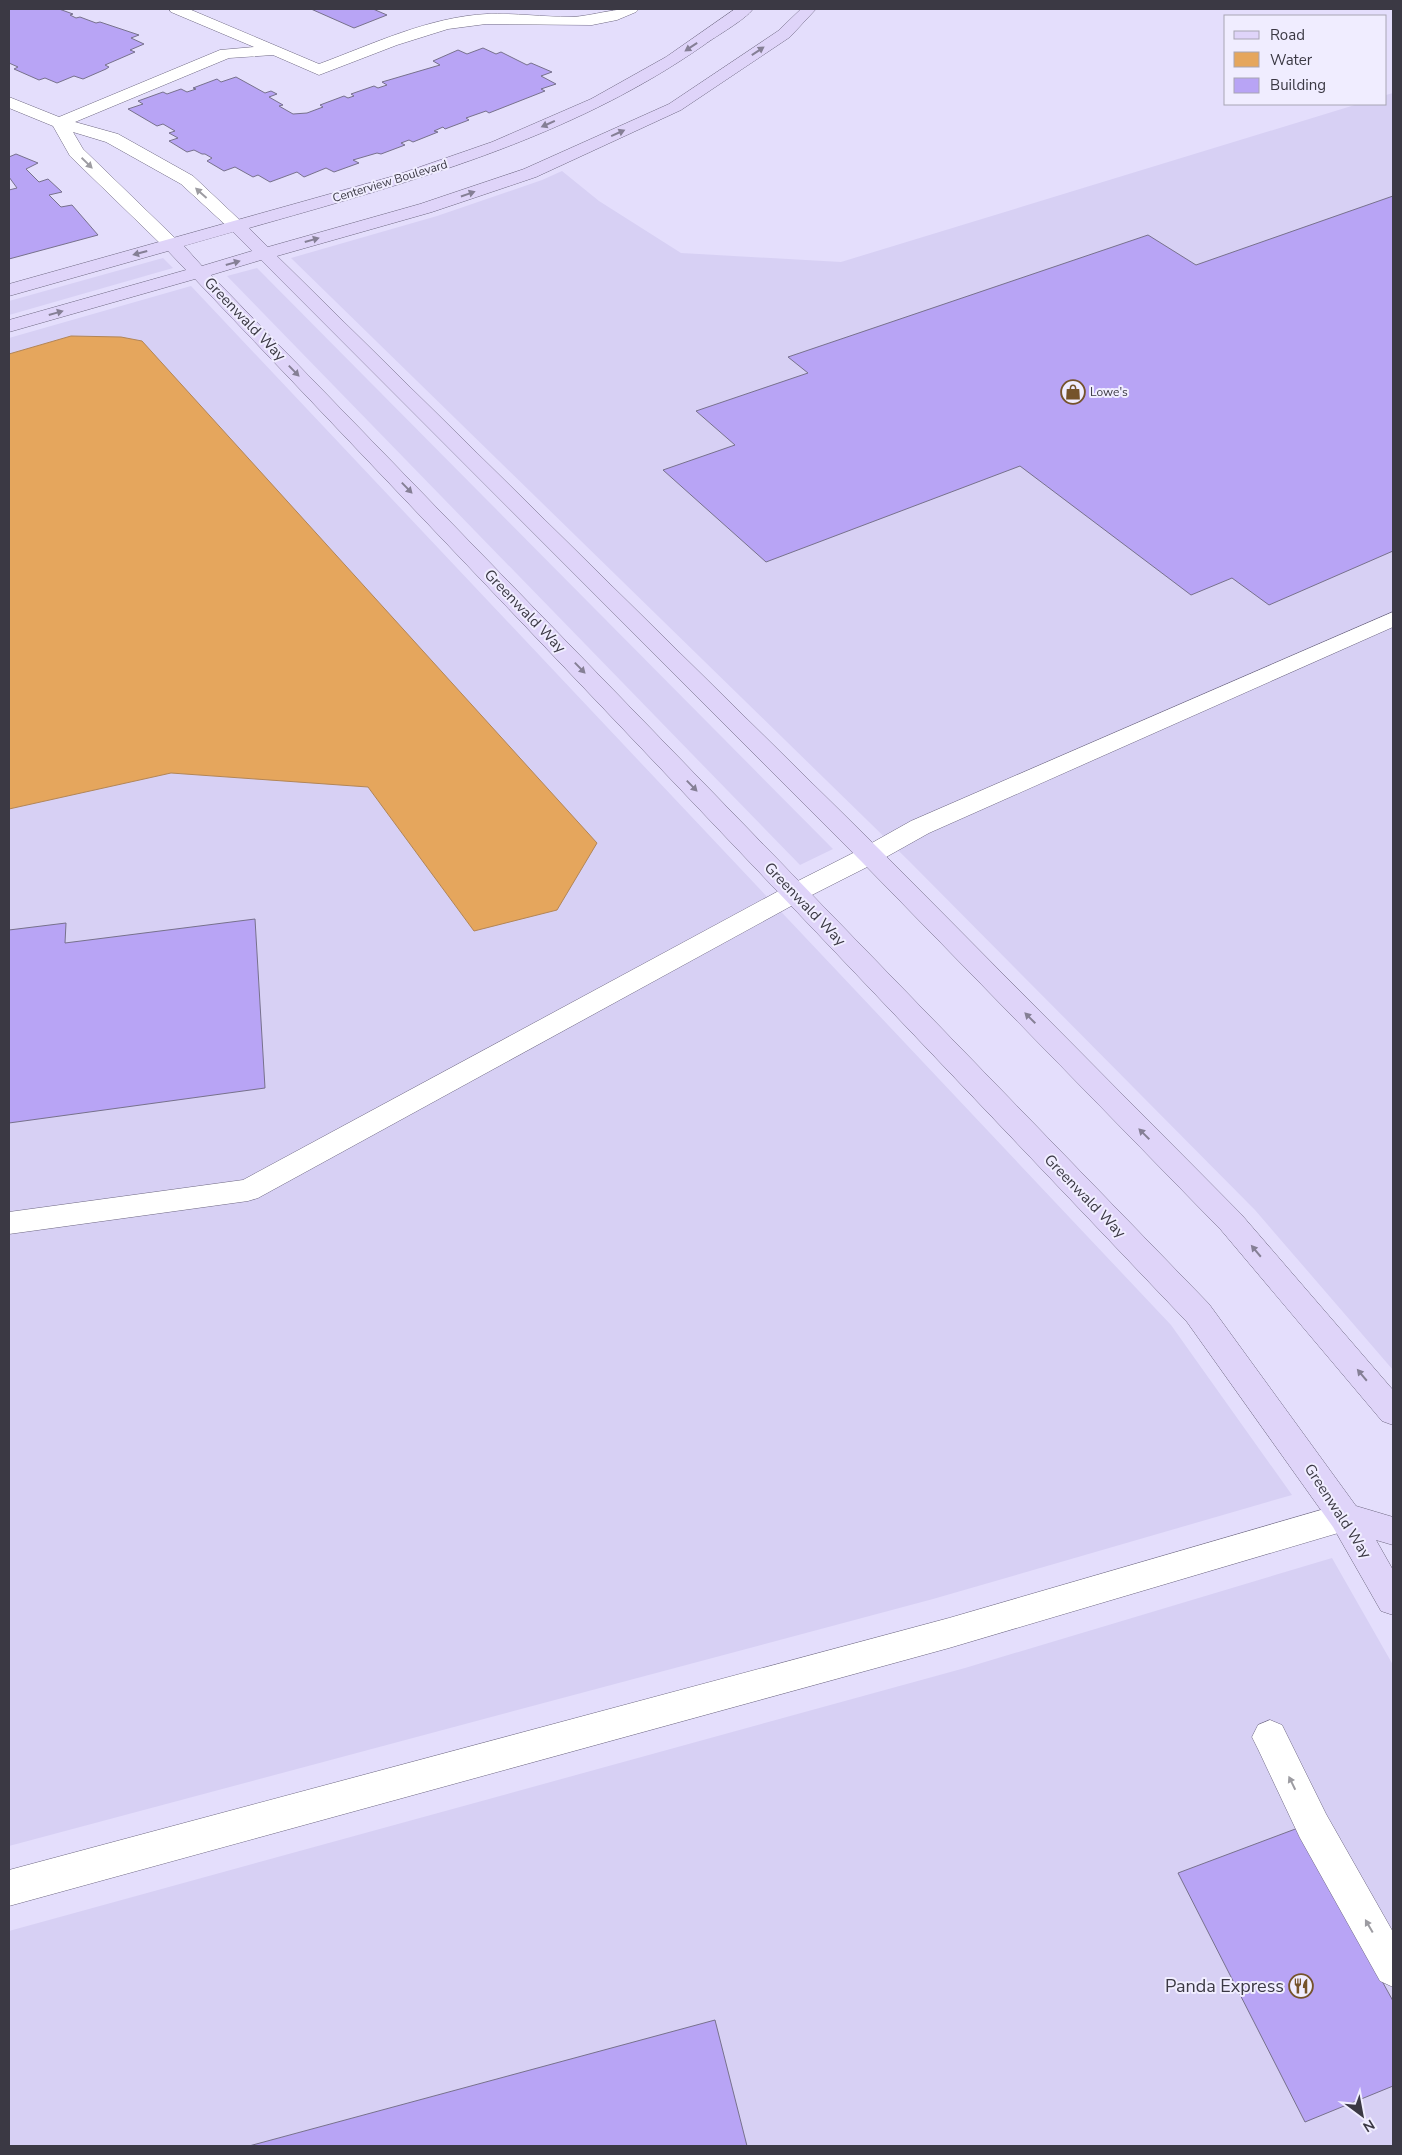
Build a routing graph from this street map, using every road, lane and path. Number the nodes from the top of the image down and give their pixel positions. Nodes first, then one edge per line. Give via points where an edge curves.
1 (176, 9) edge
2 (631, 9) edge
3 (745, 9) edge
4 (809, 9) edge
5 (444, 12) dead end
6 (468, 20) junction
7 (276, 50) junction
8 (9, 102) edge
9 (59, 123) junction
10 (237, 226) junction
11 (172, 244) junction
12 (265, 254) junction
13 (200, 272) junction
14 (9, 290) edge
15 (9, 326) edge
16 (1393, 619) edge
17 (870, 855) junction
18 (795, 893) junction
19 (9, 1223) edge
20 (1393, 1412) edge
21 (1345, 1517) junction
22 (1393, 1531) edge
23 (1393, 1600) edge
24 (1270, 1737) dead end
25 (9, 1888) edge
26 (1393, 1968) edge

1 - 7 street
2 - 6 street via 585,21
3 -> 10 street, Centerview Boulevard via 672,60 605,98 498,146 400,180
12 -> 4 street via 426,208 530,173 675,108 784,34
5 - 6 street
6 - 7 street via 427,29 319,70
7 - 9 street via 226,53
8 - 9 street
10 -> 9 street via 187,180 112,138
9 -> 11 street via 76,152
10 - 11 street, Centerview Boulevard
10 - 12 street
11 - 13 street, Greenwald Way
11 -> 14 street, Centerview Boulevard
13 -> 12 street
12 - 17 street
15 -> 13 street
13 -> 18 street, Greenwald Way
16 - 17 street via 928,823
17 - 18 street
20 -> 17 street via 1231,1222
18 - 19 street via 248,1190
18 - 21 street, Greenwald Way via 1198,1313
21 - 22 street
21 - 23 street, Greenwald Way
21 - 25 street via 940,1636
26 -> 24 street via 1312,1826

